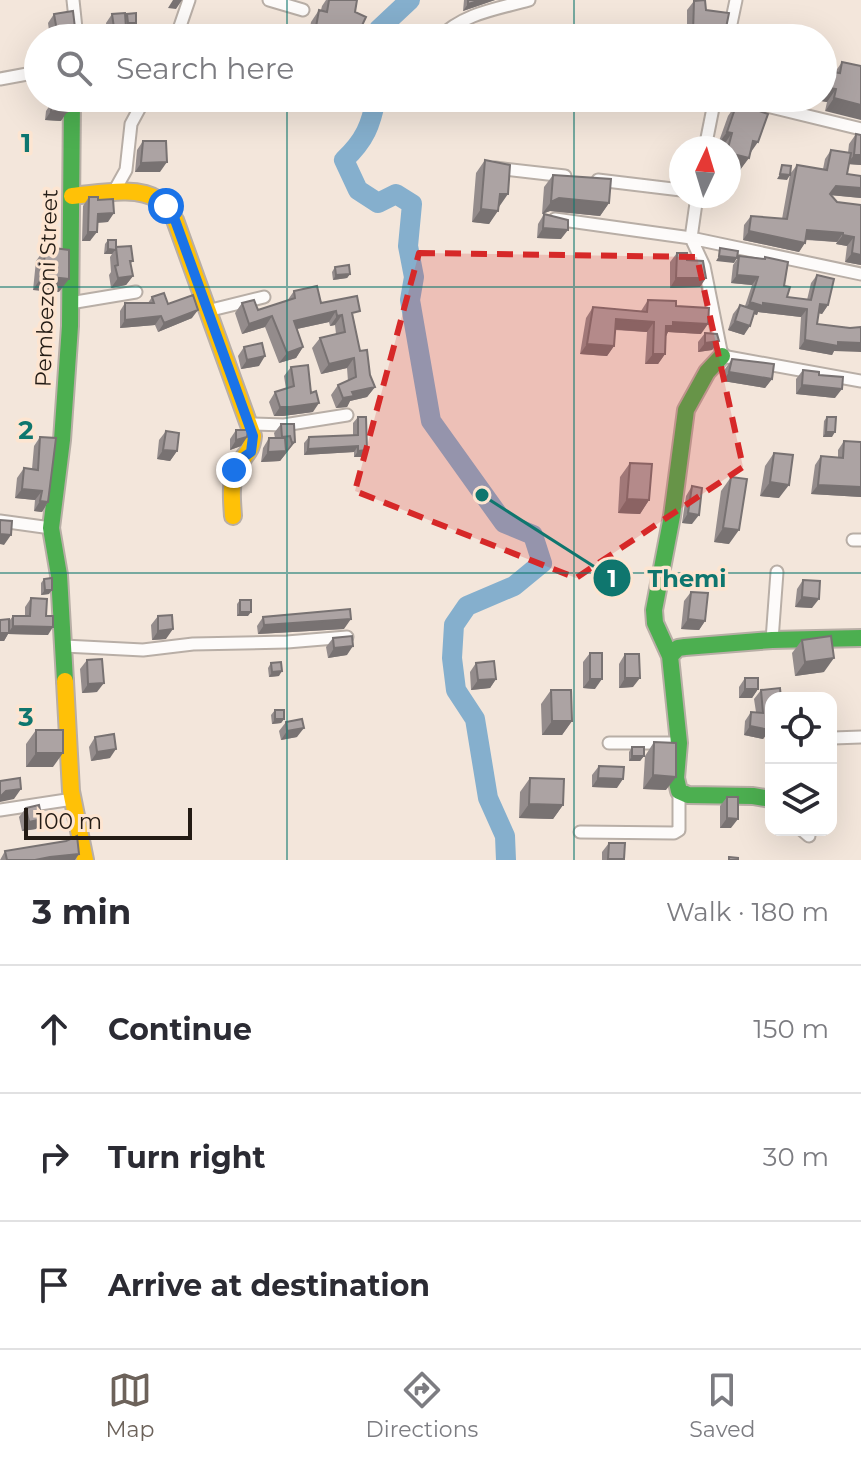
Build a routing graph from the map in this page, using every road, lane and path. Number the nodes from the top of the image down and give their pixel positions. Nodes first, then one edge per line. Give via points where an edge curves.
1 (73, 0) edge
2 (189, 0) edge
3 (269, 0) edge
4 (529, 0) edge
5 (736, 0) edge
6 (303, 10) dead end
7 (76, 24) edge
8 (181, 24) edge
9 (456, 24) edge
10 (731, 24) edge
11 (24, 75) edge
12 (0, 79) edge
13 (72, 112) edge
14 (137, 112) edge
15 (712, 112) edge
16 (791, 112) edge
17 (861, 129) edge
18 (707, 136) edge
19 (493, 168) edge
20 (669, 189) edge
21 (112, 195) junction
22 (72, 196) junction
23 (695, 208) edge
24 (549, 219) edge
25 (691, 238) junction
26 (861, 274) edge
27 (136, 292) dead end
28 (264, 297) dead end
29 (70, 303) junction
30 (207, 311) junction
31 (722, 356) junction
32 (861, 381) edge
33 (347, 415) dead end
34 (250, 424) junction
35 (233, 516) dead end
36 (0, 521) edge
37 (51, 528) junction
38 (777, 572) dead end
39 (347, 637) edge
40 (861, 638) edge
41 (772, 640) junction
42 (64, 646) junction
43 (670, 656) junction
44 (861, 737) edge
45 (837, 738) edge
46 (609, 743) dead end
47 (679, 743) junction
48 (679, 791) junction
49 (765, 798) edge
50 (73, 799) junction
51 (0, 810) edge
52 (580, 832) dead end
53 (85, 860) edge

1 - 7 street
2 - 8 street
3 - 6 street
4 - 9 street
5 - 10 street
11 - 12 street
13 - 22 street, Pembezoni Street
14 - 21 street via 131,124 126,170
15 - 18 street
16 - 17 street
19 - 20 street
21 - 22 street
21 - 30 street via 147,194 166,206
22 - 29 street, Pembezoni Street
23 - 25 street
24 - 25 street
25 - 26 street
25 - 31 street via 704,266
27 - 29 street
28 - 30 street
29 - 37 street, Pembezoni Street
30 - 34 street
31 - 32 street
31 - 43 street via 686,410 654,610
33 - 34 street via 284,425
34 - 35 street via 254,445 234,470
36 - 37 street
37 - 42 street, Pembezoni Street
38 - 41 street
39 - 42 street via 143,650
40 - 41 street
41 - 43 street via 678,648
42 - 50 street, Pembezoni Street
43 - 47 street
44 - 45 street
46 - 47 street
47 - 48 street
48 - 49 street
48 - 52 street via 681,821 674,833
50 - 51 street
50 - 53 street, Pembezoni Street

